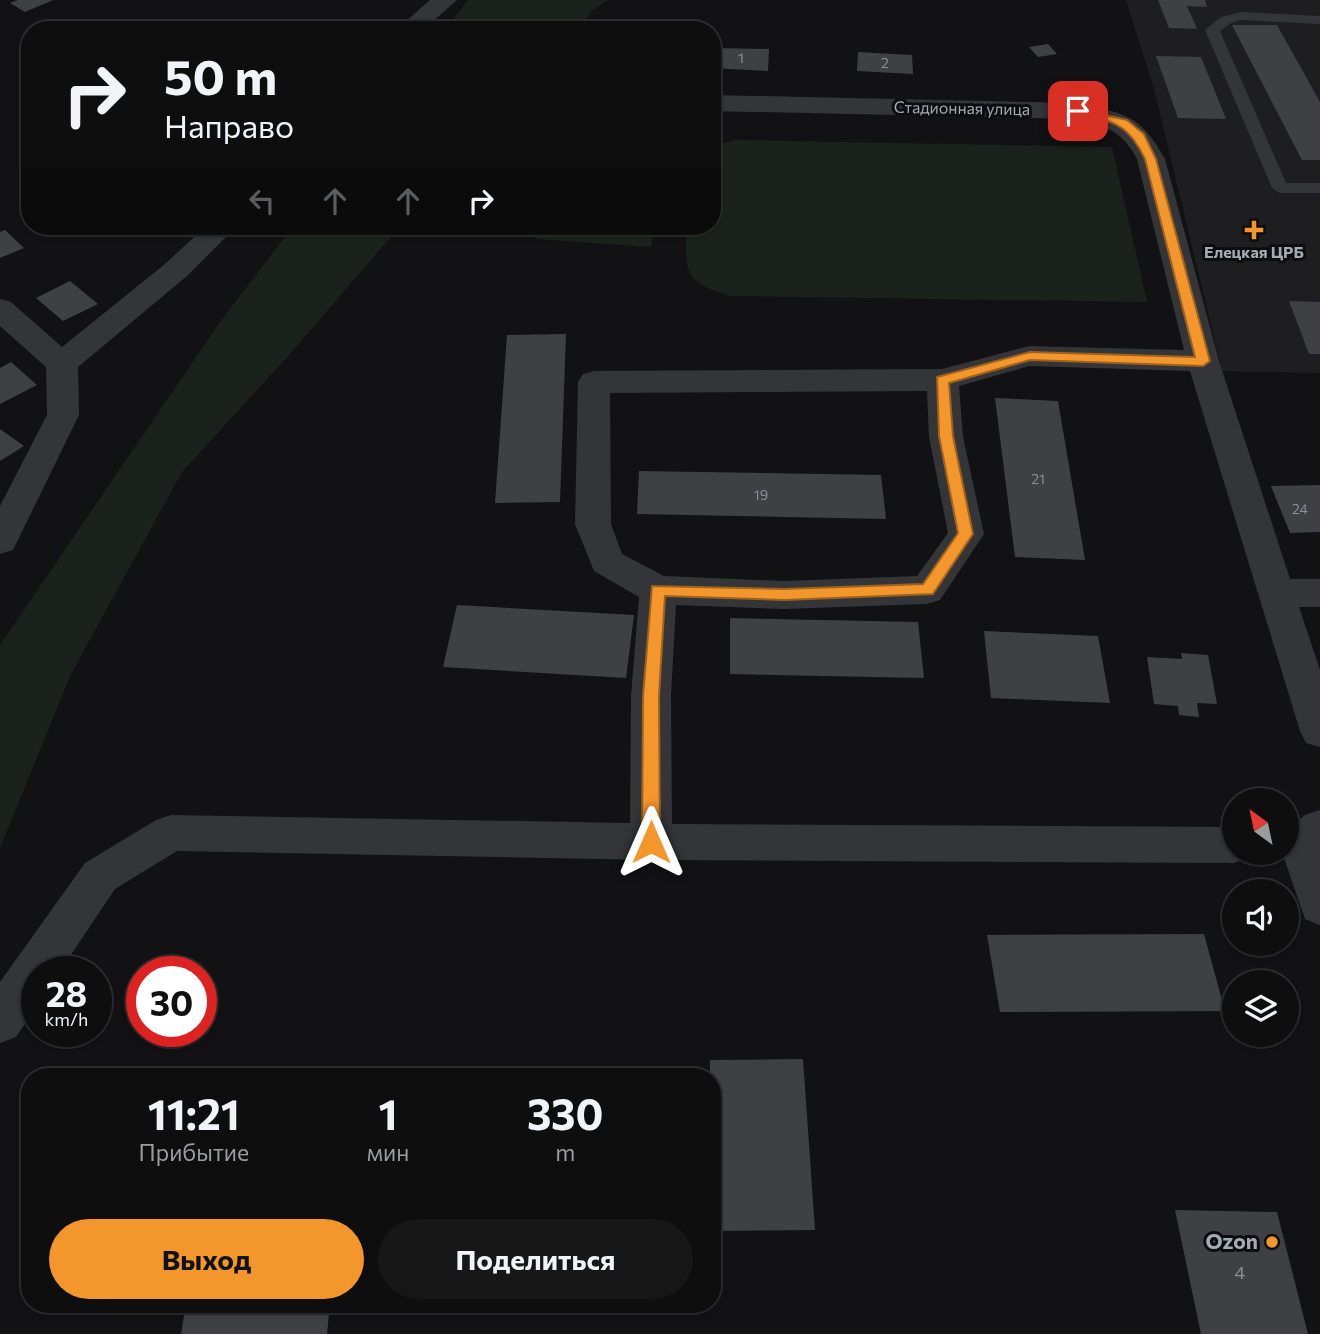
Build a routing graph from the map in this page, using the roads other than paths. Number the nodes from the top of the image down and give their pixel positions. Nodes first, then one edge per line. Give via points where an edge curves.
1 (445, 0) edge
2 (1320, 20) edge
3 (419, 21) edge
4 (721, 103) edge
5 (1320, 188) edge
6 (213, 235) edge
7 (0, 309) edge
8 (1203, 361) junction
9 (62, 364) junction
10 (942, 380) junction
11 (0, 541) edge
12 (658, 590) junction
13 (1276, 593) junction
14 (1320, 593) edge
15 (1320, 731) edge
16 (1307, 841) edge
17 (651, 842) junction
18 (1222, 845) edge
19 (1320, 905) edge
20 (0, 1021) edge

1 - 3 street
2 - 5 lane via 1241,16 1212,30 1280,188
4 - 8 street, Стадионная улица via 1078,111 1123,122 1140,137 1151,159
6 - 9 street
7 - 9 street
8 - 10 street via 1030,356
8 - 13 street, Стадионная улица
9 - 11 street via 63,415
10 - 12 street via 946,436 966,534 928,590 784,595
10 - 12 street via 594,382 593,524 607,562
12 - 17 street via 651,696
13 - 14 street
13 - 15 street, Стадионная улица
16 - 19 street
17 - 18 street
17 - 20 street via 171,833 100,876

